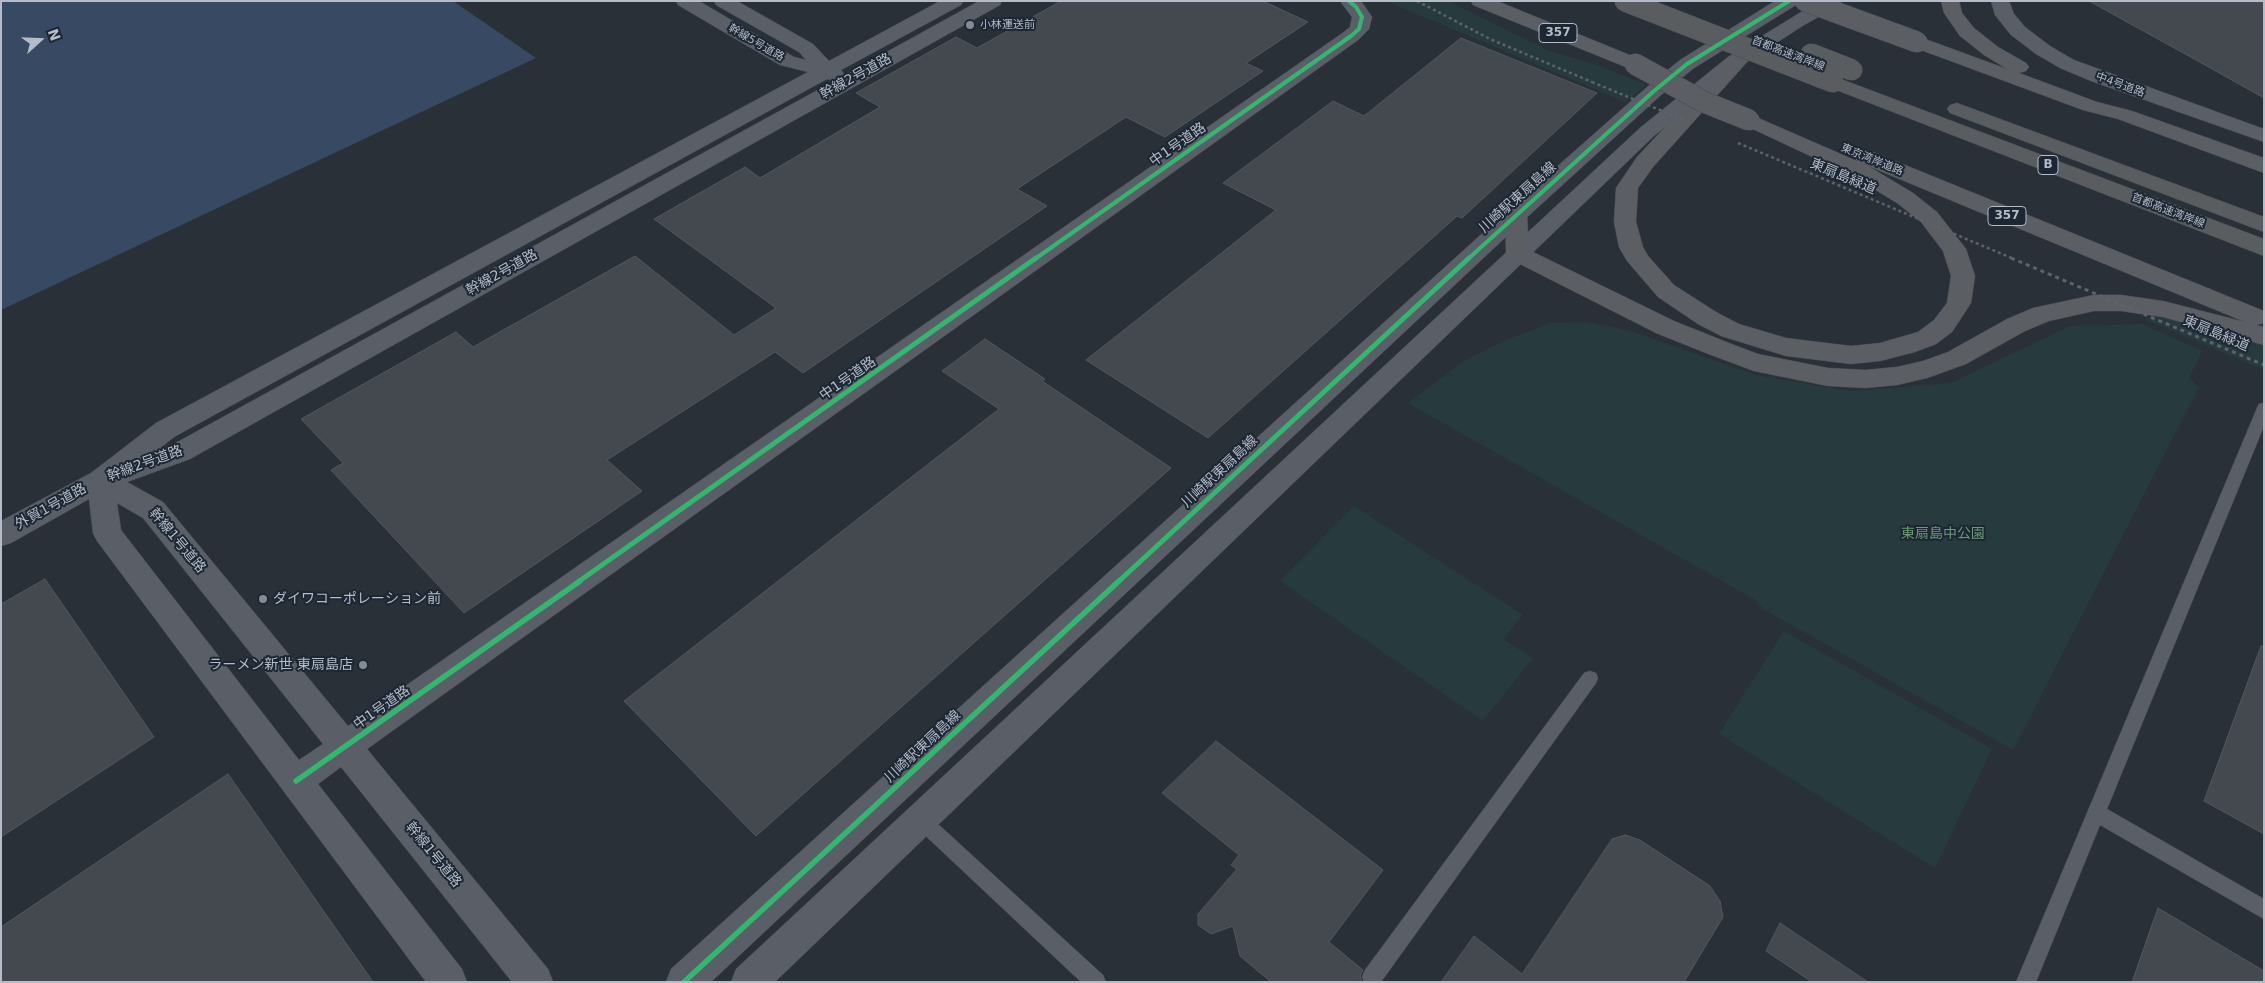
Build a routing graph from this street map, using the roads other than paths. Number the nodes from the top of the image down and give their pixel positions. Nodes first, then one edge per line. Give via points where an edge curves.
1 (685, 1) edge
2 (723, 1) edge
3 (954, 1) edge
4 (992, 1) edge
5 (1349, 1) edge
6 (1480, 1) edge
7 (1625, 1) edge
8 (1672, 1) edge
9 (1789, 1) edge
10 (1805, 1) edge
11 (1833, 1) edge
12 (1950, 1) edge
13 (2000, 1) edge
14 (1741, 57) junction
15 (837, 76) junction
16 (1750, 115) junction
17 (2125, 116) junction
18 (2264, 136) edge
19 (2264, 166) edge
20 (1516, 215) junction
21 (2264, 225) edge
22 (2264, 248) edge
23 (1518, 254) junction
24 (2264, 320) edge
25 (2264, 336) edge
26 (2264, 408) edge
27 (101, 480) junction
28 (1, 535) edge
29 (1590, 678) dead end
30 (345, 748) junction
31 (296, 781) junction
32 (2096, 813) junction
33 (920, 818) junction
34 (2264, 910) edge
35 (1372, 977) dead end
36 (449, 982) edge
37 (535, 982) edge
38 (684, 982) edge
39 (750, 982) edge
40 (1096, 982) edge
41 (2026, 982) edge

1 - 15 street, 幹線5号道路 via 787,61
2 - 15 street, 幹線5号道路 via 806,48
3 - 15 street, 幹線2号道路
4 - 15 street, 幹線2号道路
5 - 30 street, 中1号道路 via 1362,17 1359,29 1351,36
6 - 16 highway, 357, bridge via 1635,64 1704,102
7 - 22 highway, 首都高速湾岸線 / B, bridge
8 - 21 highway, 首都高速湾岸線 / B, bridge
9 - 20 street, 川崎駅東扇島線 via 1687,64
10 - 17 highway, bridge
11 - 14 street
12 - 17 highway via 1959,22 1991,51
13 - 18 street, 中4号道路 via 2005,15 2018,31 2067,64
14 - 16 highway via 1645,162 1627,188 1625,222 1631,247 1639,261 1666,291 1707,318 1730,330 1786,347 1851,355 1880,352 1927,338 1943,326 1959,303 1963,276 1954,249 1929,217 1859,170
14 - 23 street via 1648,131
15 - 27 street, 幹線2号道路 via 181,452
16 - 24 highway, 東京湾岸道路 / 357
17 - 19 highway
20 - 23 highway
20 - 38 street, 川崎駅東扇島線
23 - 25 highway via 1665,327 1754,362 1828,377 1865,379 1897,376 1928,368 1956,358 2042,314 2094,303 2163,309
23 - 33 street
26 - 32 lane
27 - 28 street, 外貿1号道路
27 - 30 street, 幹線1号道路 via 153,510
27 - 31 street via 107,532
29 - 35 lane
30 - 31 street, 中1号道路
30 - 37 street, 幹線1号道路
31 - 36 street
32 - 34 lane
32 - 41 lane
33 - 39 street
33 - 40 lane

